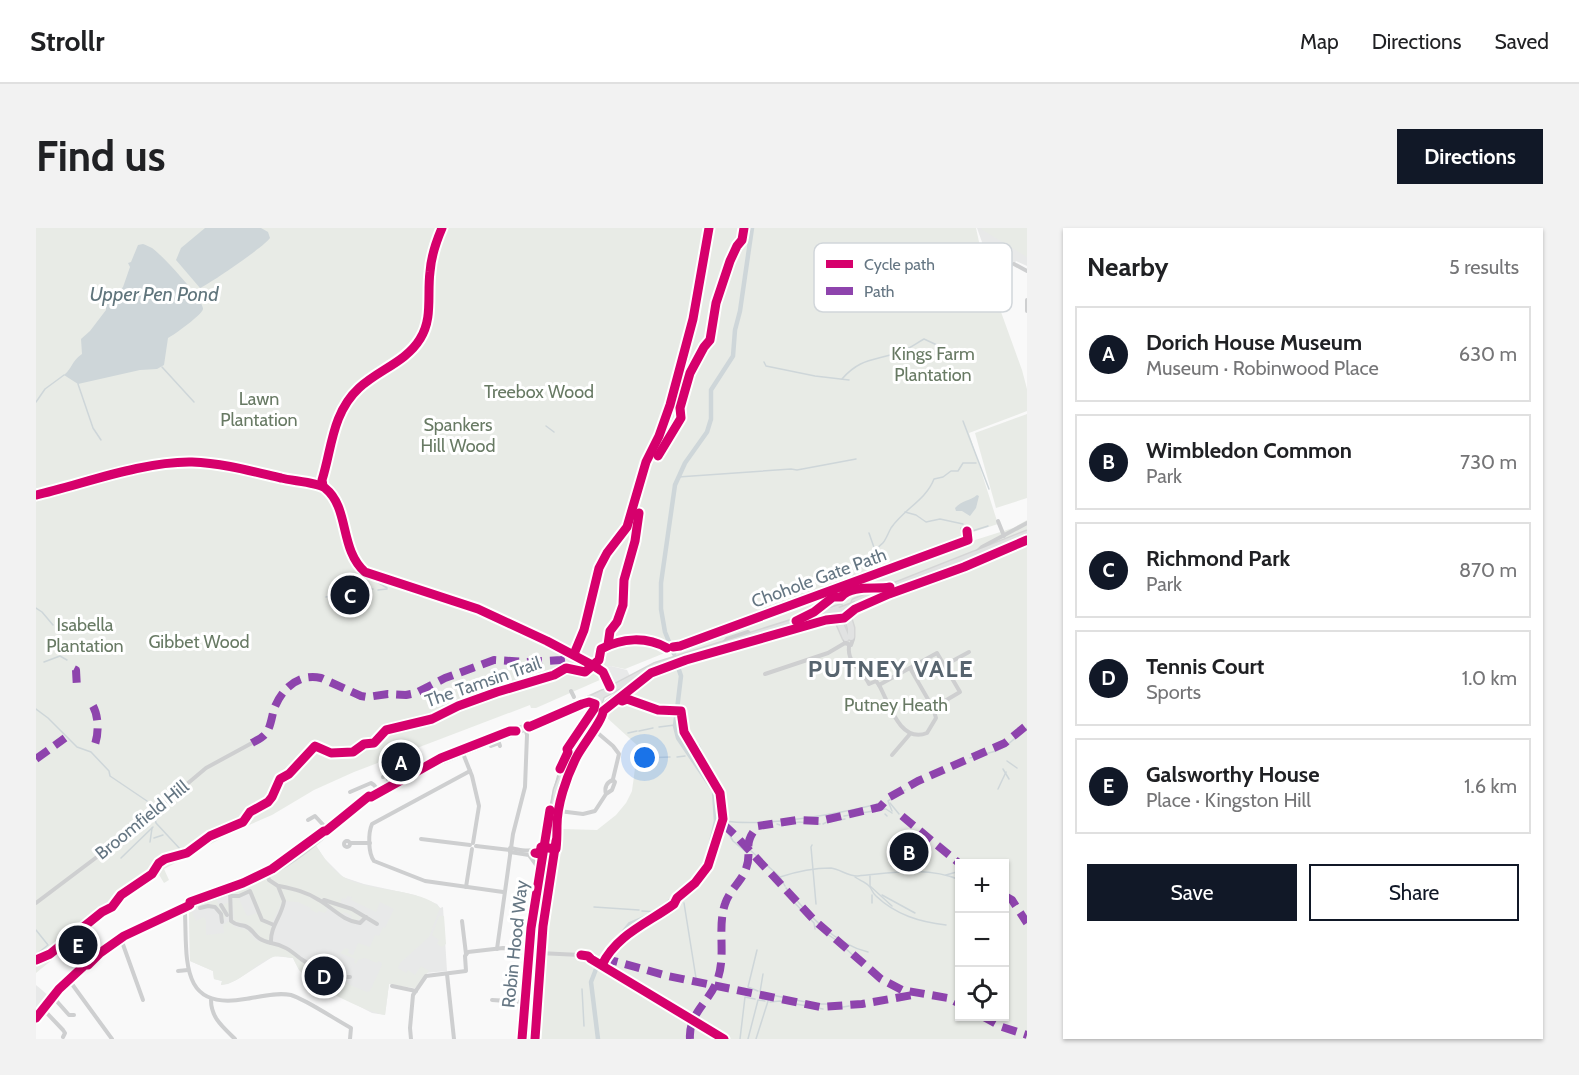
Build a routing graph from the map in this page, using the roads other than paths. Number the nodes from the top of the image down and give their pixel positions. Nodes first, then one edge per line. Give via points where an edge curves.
1 (709, 228) edge
2 (1014, 264) dead end
3 (1027, 271) edge
4 (1027, 300) edge
5 (1027, 311) edge
6 (329, 444) dead end
7 (998, 521) dead end
8 (1027, 523) edge
9 (1027, 535) edge
10 (1004, 536) junction
11 (982, 552) junction
12 (894, 587) junction
13 (855, 605) junction
14 (842, 611) junction
15 (826, 616) junction
16 (782, 627) junction
17 (848, 641) junction
18 (969, 652) dead end
19 (574, 654) junction
20 (585, 660) dead end
21 (945, 666) junction
22 (657, 667) junction
23 (910, 668) junction
24 (765, 674) dead end
25 (605, 676) dead end
26 (879, 685) junction
27 (611, 689) junction
28 (571, 691) dead end
29 (603, 693) junction
30 (575, 701) junction
31 (585, 701) junction
32 (888, 701) junction
33 (598, 704) junction
34 (608, 704) junction
35 (933, 708) junction
36 (870, 712) dead end
37 (601, 715) junction
38 (525, 728) junction
39 (594, 729) junction
40 (910, 734) junction
41 (252, 743) dead end
42 (490, 745) junction
43 (500, 746) dead end
44 (462, 751) junction
45 (570, 752) junction
46 (892, 755) dead end
47 (470, 771) junction
48 (387, 775) dead end
49 (391, 785) junction
50 (379, 791) junction
51 (350, 792) dead end
52 (560, 811) junction
53 (308, 820) dead end
54 (554, 827) junction
55 (327, 831) junction
56 (421, 839) dead end
57 (350, 843) dead end
58 (370, 843) junction
59 (544, 844) junction
60 (473, 846) junction
61 (510, 850) junction
62 (529, 855) junction
63 (542, 857) junction
64 (540, 870) junction
65 (267, 874) junction
66 (279, 886) junction
67 (466, 887) junction
68 (503, 892) junction
69 (231, 893) junction
70 (317, 898) junction
71 (36, 903) edge
72 (221, 905) dead end
73 (183, 908) junction
74 (200, 908) dead end
75 (229, 915) junction
76 (366, 917) junction
77 (462, 921) dead end
78 (377, 924) dead end
79 (274, 925) junction
80 (120, 938) junction
81 (271, 943) junction
82 (497, 949) junction
83 (529, 950) junction
84 (537, 953) junction
85 (466, 954) junction
86 (581, 955) dead end
87 (334, 962) dead end
88 (187, 963) junction
89 (193, 964) dead end
90 (188, 969) junction
91 (176, 971) dead end
92 (329, 973) junction
93 (447, 974) junction
94 (350, 977) dead end
95 (69, 979) junction
96 (392, 986) dead end
97 (416, 991) junction
98 (53, 996) junction
99 (143, 1000) dead end
100 (212, 1000) junction
101 (492, 1000) dead end
102 (524, 1002) junction
103 (43, 1009) junction
104 (74, 1015) dead end
105 (36, 1018) edge
106 (63, 1037) dead end
107 (112, 1039) edge
108 (235, 1039) edge
109 (351, 1039) edge
110 (411, 1039) edge
111 (454, 1039) edge
112 (522, 1039) edge
113 (527, 1039) edge
114 (532, 1039) edge

1 - 19 street via 693,319 670,405 646,462 627,527 599,568
2 - 3 street
4 - 5 street
6 - 19 street via 322,484 337,502 348,544 365,572 478,609
7 - 10 street
8 - 10 street
9 - 11 highway
10 - 11 street
11 - 12 highway
11 - 13 highway
12 - 13 highway
12 - 14 highway via 845,593
13 - 14 highway, bridge
14 - 15 highway
14 - 15 highway
14 - 16 highway
14 - 16 highway via 833,597 811,614
14 - 17 highway via 842,633
14 - 17 highway via 851,628
15 - 22 highway
16 - 22 highway
17 - 24 street via 828,653
17 - 26 street via 851,664 869,684 876,681
18 - 21 street
19 - 20 street
21 - 23 street via 937,652
21 - 35 street via 960,693
22 - 27 highway
22 - 34 highway, Robin Hood Way
23 - 26 street
23 - 35 street
25 - 27 street
26 - 32 street
27 - 29 highway
28 - 30 street
29 - 31 main road
29 - 33 highway, Robin Hood Way
30 - 31 main road
30 - 38 main road
31 - 33 main road
32 - 36 street
32 - 40 street via 901,727
33 - 34 main road
33 - 45 highway, Robin Hood Way
34 - 37 highway, Robin Hood Way
35 - 40 street via 936,718 929,732
37 - 39 street, Robin Hood Way
37 - 54 highway, Robin Hood Way via 585,734 568,767
38 - 42 main road
38 - 61 street via 525,788
39 - 52 street, Robin Hood Way via 572,766
39 - 52 street via 619,754 613,780 607,783 606,794 591,813
40 - 46 street
41 - 71 street, Broomfield Hill via 206,768
42 - 43 street
42 - 44 main road
44 - 47 street
44 - 49 main road
45 - 59 street, Robin Hood Way via 554,791
45 - 113 highway, Robin Hood Way via 557,790 548,838
47 - 58 street via 372,824
47 - 60 street via 479,806
48 - 49 street
49 - 50 main road
50 - 51 street via 368,783
50 - 55 main road
52 - 54 street, Robin Hood Way
53 - 55 street via 315,816
54 - 84 highway, Robin Hood Way
55 - 65 main road
56 - 60 street
57 - 58 street
58 - 67 street via 370,857 374,861 425,881
59 - 61 street via 530,851
59 - 63 street, Robin Hood Way
60 - 61 street
60 - 67 street
61 - 62 street
61 - 68 street
62 - 63 street
62 - 64 street
63 - 64 street, Robin Hood Way
64 - 83 street, Robin Hood Way
65 - 66 street
65 - 69 main road
66 - 70 street
66 - 79 street via 284,904
67 - 68 street
68 - 82 street
69 - 73 main road
69 - 75 street
69 - 79 street via 238,896 250,891 262,920
70 - 76 street
70 - 76 street via 355,922
72 - 75 street
73 - 80 main road
73 - 88 street
74 - 75 street via 214,907 222,922
75 - 81 street via 235,925 246,926 259,940
76 - 78 street
77 - 85 street
79 - 81 street
80 - 95 main road
80 - 99 street
81 - 92 street via 286,947
82 - 83 street
82 - 85 street
83 - 102 street, Robin Hood Way
84 - 86 street
84 - 114 highway, Robin Hood Way
85 - 93 street via 466,971
87 - 92 street
88 - 89 street
88 - 90 street
90 - 91 street
90 - 100 street via 194,985
92 - 94 street
93 - 97 street via 428,975
93 - 111 street
95 - 98 main road
95 - 107 street
96 - 97 street
97 - 110 street
98 - 103 main road
98 - 104 street via 69,1015
100 - 108 street via 215,1018
100 - 109 street via 292,996 351,1028
101 - 102 street
102 - 112 street, Robin Hood Way
103 - 105 main road
103 - 106 street via 63,1030

